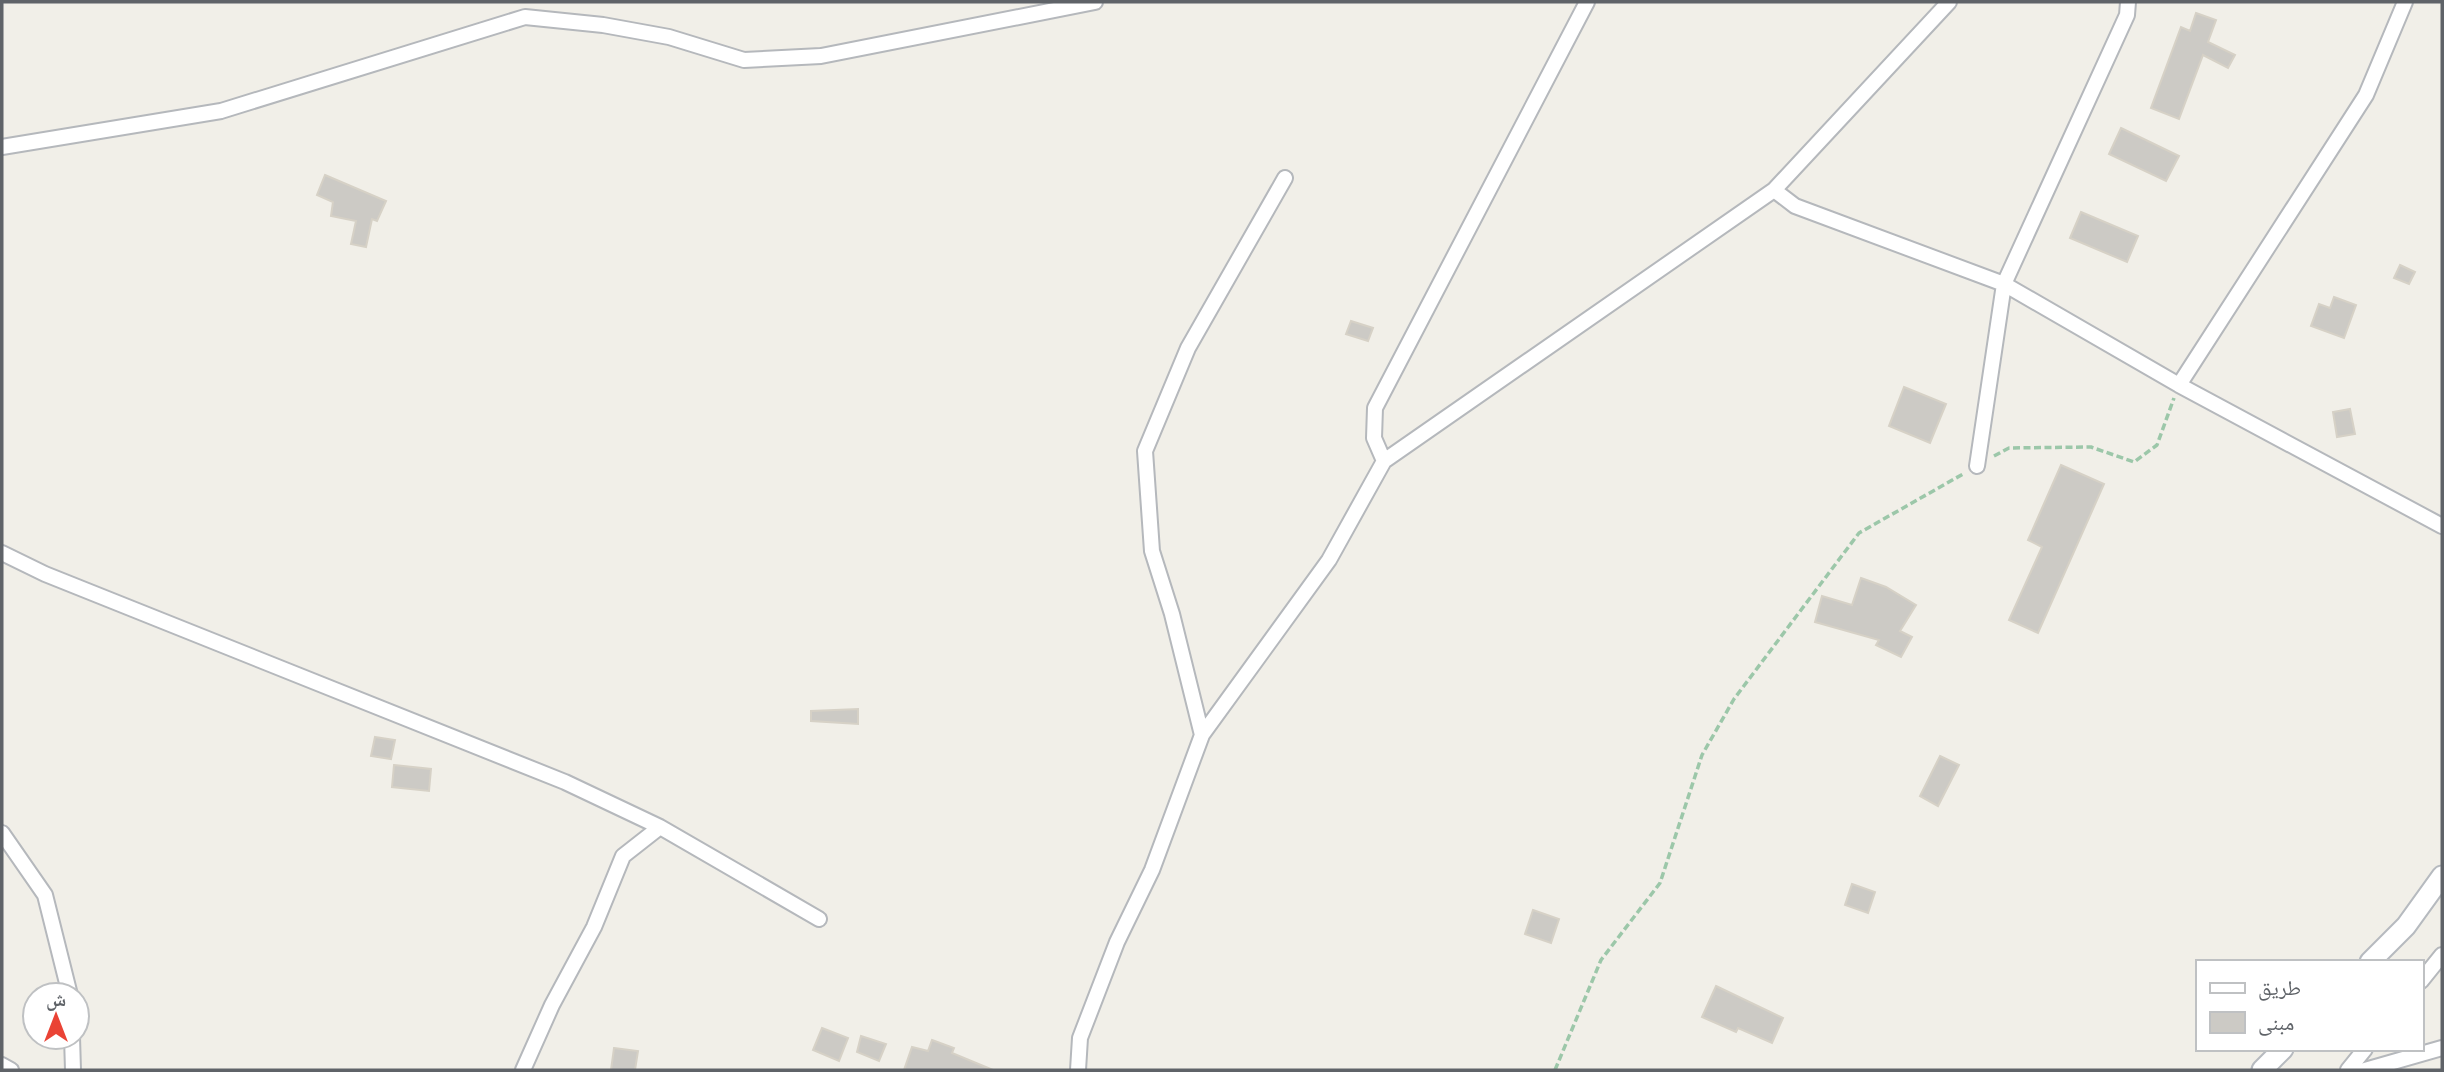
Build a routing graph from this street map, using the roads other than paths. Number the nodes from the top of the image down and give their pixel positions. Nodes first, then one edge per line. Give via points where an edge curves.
1 (1095, 2) edge
2 (1587, 2) edge
3 (1949, 2) edge
4 (2128, 2) edge
5 (2405, 2) edge
6 (2, 147) edge
7 (1285, 177) dead end
8 (1774, 190) junction
9 (2004, 284) junction
10 (2179, 385) junction
11 (1384, 461) junction
12 (1977, 466) road end
13 (2442, 526) edge
14 (2, 553) edge
15 (1202, 735) junction
16 (660, 827) junction
17 (2, 833) edge
18 (2442, 876) edge
19 (819, 919) dead end
20 (2442, 955) edge
21 (2372, 960) edge
22 (2423, 979) edge
23 (66, 981) edge
24 (2442, 1048) edge
25 (72, 1051) edge
26 (2281, 1051) edge
27 (2363, 1051) edge
28 (2, 1065) edge
29 (12, 1070) edge
30 (73, 1070) edge
31 (523, 1070) edge
32 (1077, 1070) edge
33 (2262, 1070) edge
34 (2348, 1070) edge
35 (2365, 1070) edge

1 - 6 street via 821,56 744,60 656,35 525,17 221,111
2 - 11 street via 1375,408 1374,438
3 - 8 street
4 - 9 street via 2127,15
5 - 10 street via 2366,95
7 - 15 street via 1188,348 1145,451 1152,551
8 - 9 street via 1795,205
8 - 11 street
9 - 10 street
9 - 12 street
10 - 13 street
11 - 15 street via 1329,560
14 - 16 street via 565,782
15 - 32 street via 1152,870 1117,942 1080,1038
16 - 19 street
16 - 31 street via 623,856 594,927
17 - 23 street via 45,895
18 - 21 main road via 2406,926
20 - 22 street
24 - 35 street
25 - 30 street
26 - 33 main road
27 - 34 street
28 - 29 street

